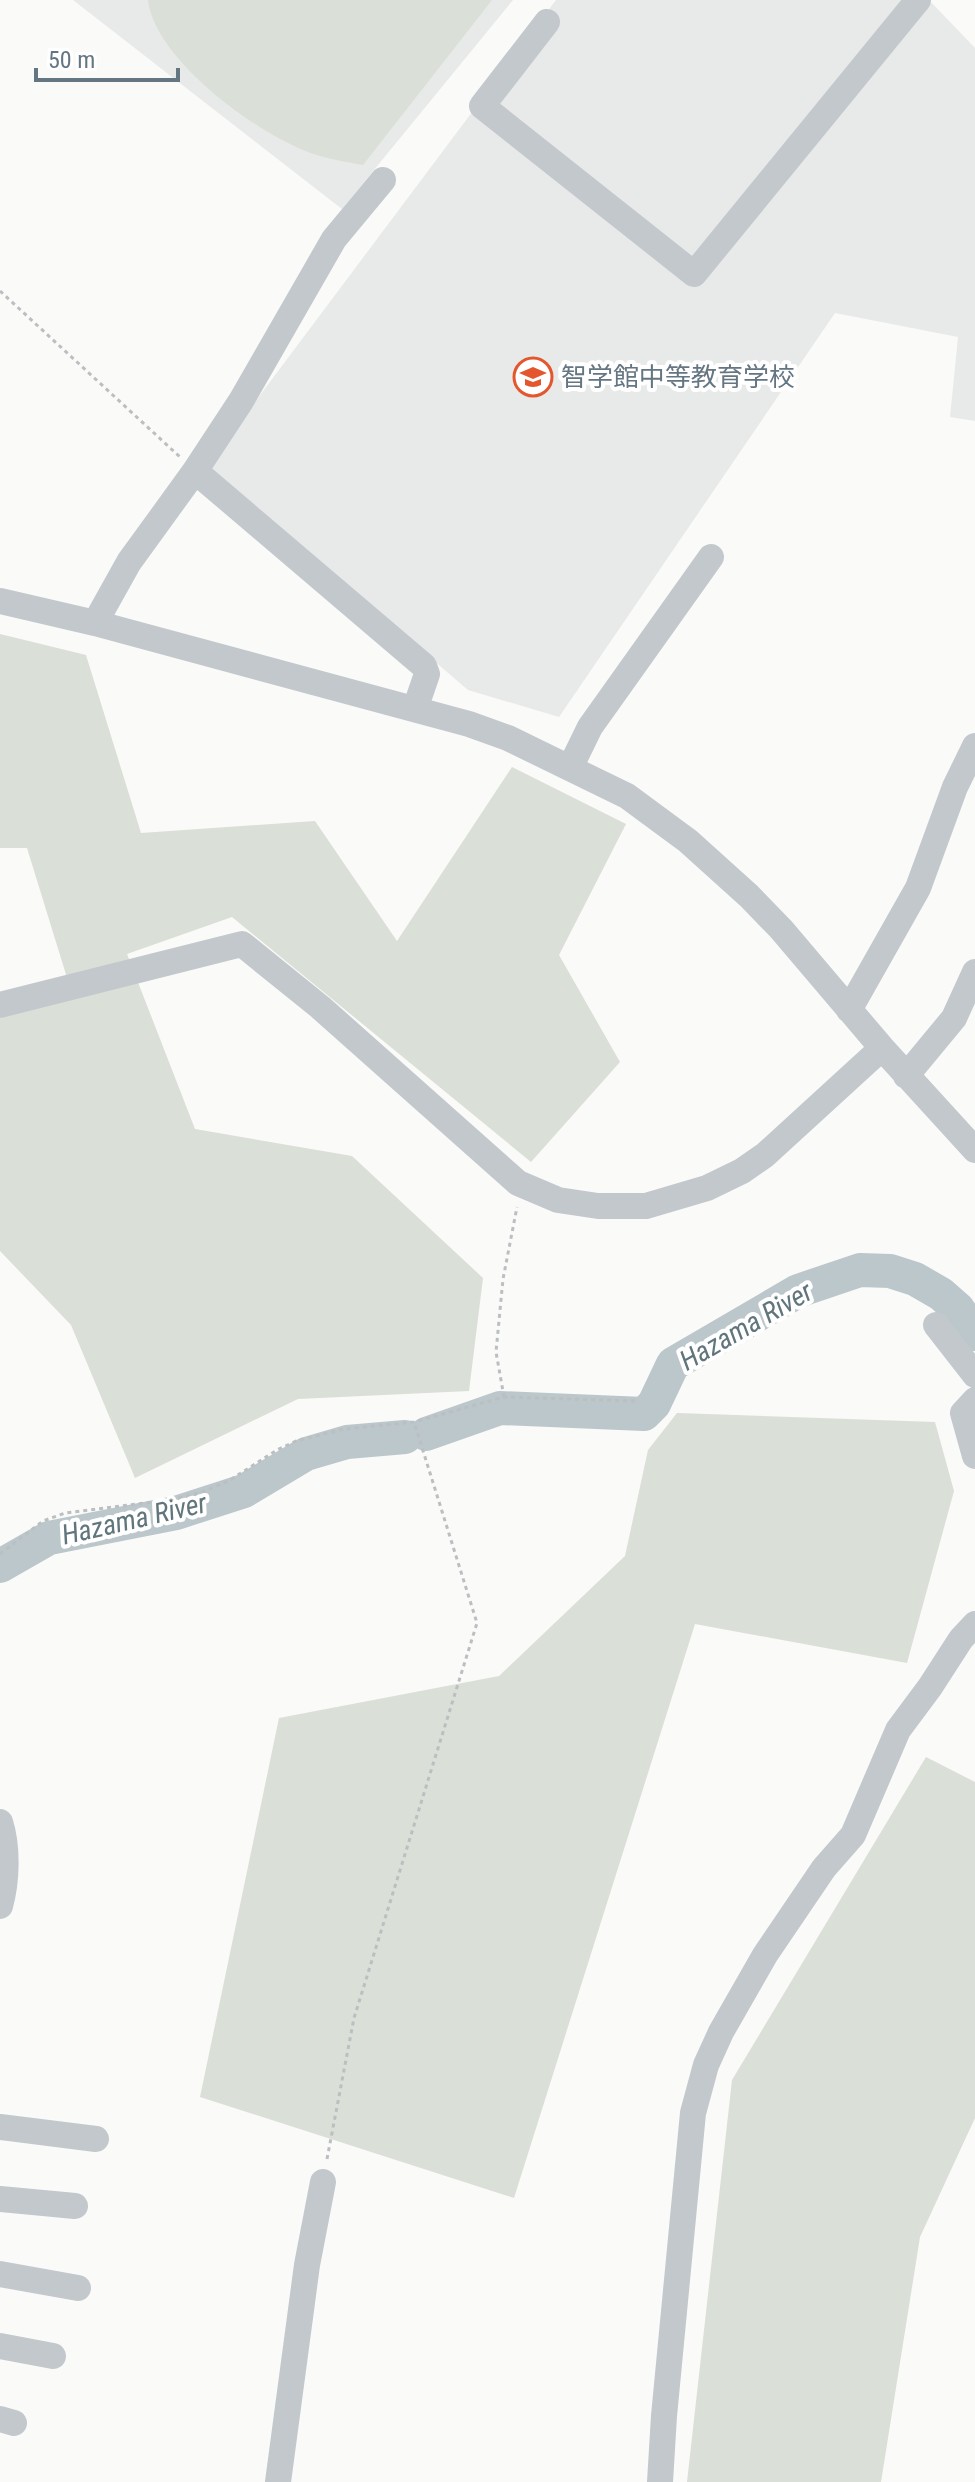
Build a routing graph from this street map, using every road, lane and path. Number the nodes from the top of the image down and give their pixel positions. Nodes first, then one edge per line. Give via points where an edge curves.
1 (918, 0) edge
2 (547, 22) dead end
3 (383, 180) dead end
4 (0, 291) edge
5 (195, 471) junction
6 (711, 557) dead end
7 (0, 601) edge
8 (95, 623) junction
9 (415, 709) junction
10 (975, 746) edge
11 (570, 768) junction
12 (975, 972) edge
13 (0, 1005) edge
14 (849, 1010) junction
15 (882, 1048) junction
16 (906, 1076) junction
17 (975, 1150) edge
18 (518, 1183) junction
19 (936, 1325) dead end
20 (975, 1375) edge
21 (504, 1397) junction
22 (975, 1400) edge
23 (636, 1401) dead end
24 (414, 1422) junction
25 (975, 1456) edge
26 (0, 1554) edge
27 (975, 1624) edge
28 (0, 1822) edge
29 (0, 1906) edge
30 (0, 2127) edge
31 (96, 2139) dead end
32 (323, 2182) joint
33 (0, 2199) edge
34 (75, 2206) dead end
35 (0, 2274) edge
36 (78, 2288) dead end
37 (0, 2346) edge
38 (53, 2356) dead end
39 (278, 2482) edge
40 (660, 2482) edge

1 - 2 street via 694,274 482,106
3 - 5 street via 334,239
4 - 5 path
5 - 8 street via 129,562
5 - 9 street via 424,666 427,674
6 - 11 street via 590,727
7 - 8 street
8 - 9 street
9 - 11 street via 508,738
10 - 14 street via 918,888
11 - 14 street via 627,796 688,841 760,907
12 - 16 street via 954,1018
13 - 18 street via 242,944
14 - 15 street
15 - 16 street
15 - 18 street via 765,1155 707,1188 646,1206 598,1206 558,1200
16 - 17 street
18 - 21 path via 496,1352
19 - 20 street
21 - 23 path
21 - 24 path
22 - 25 street via 963,1413
24 - 26 path via 344,1429 296,1441 203,1492 65,1513 43,1521
24 - 32 path via 477,1623 354,2018
27 - 40 street via 898,1730 853,1835 765,1955 706,2065 693,2113
28 - 29 street via 5,1838
30 - 31 street
32 - 39 street
33 - 34 street
35 - 36 street
37 - 38 street

